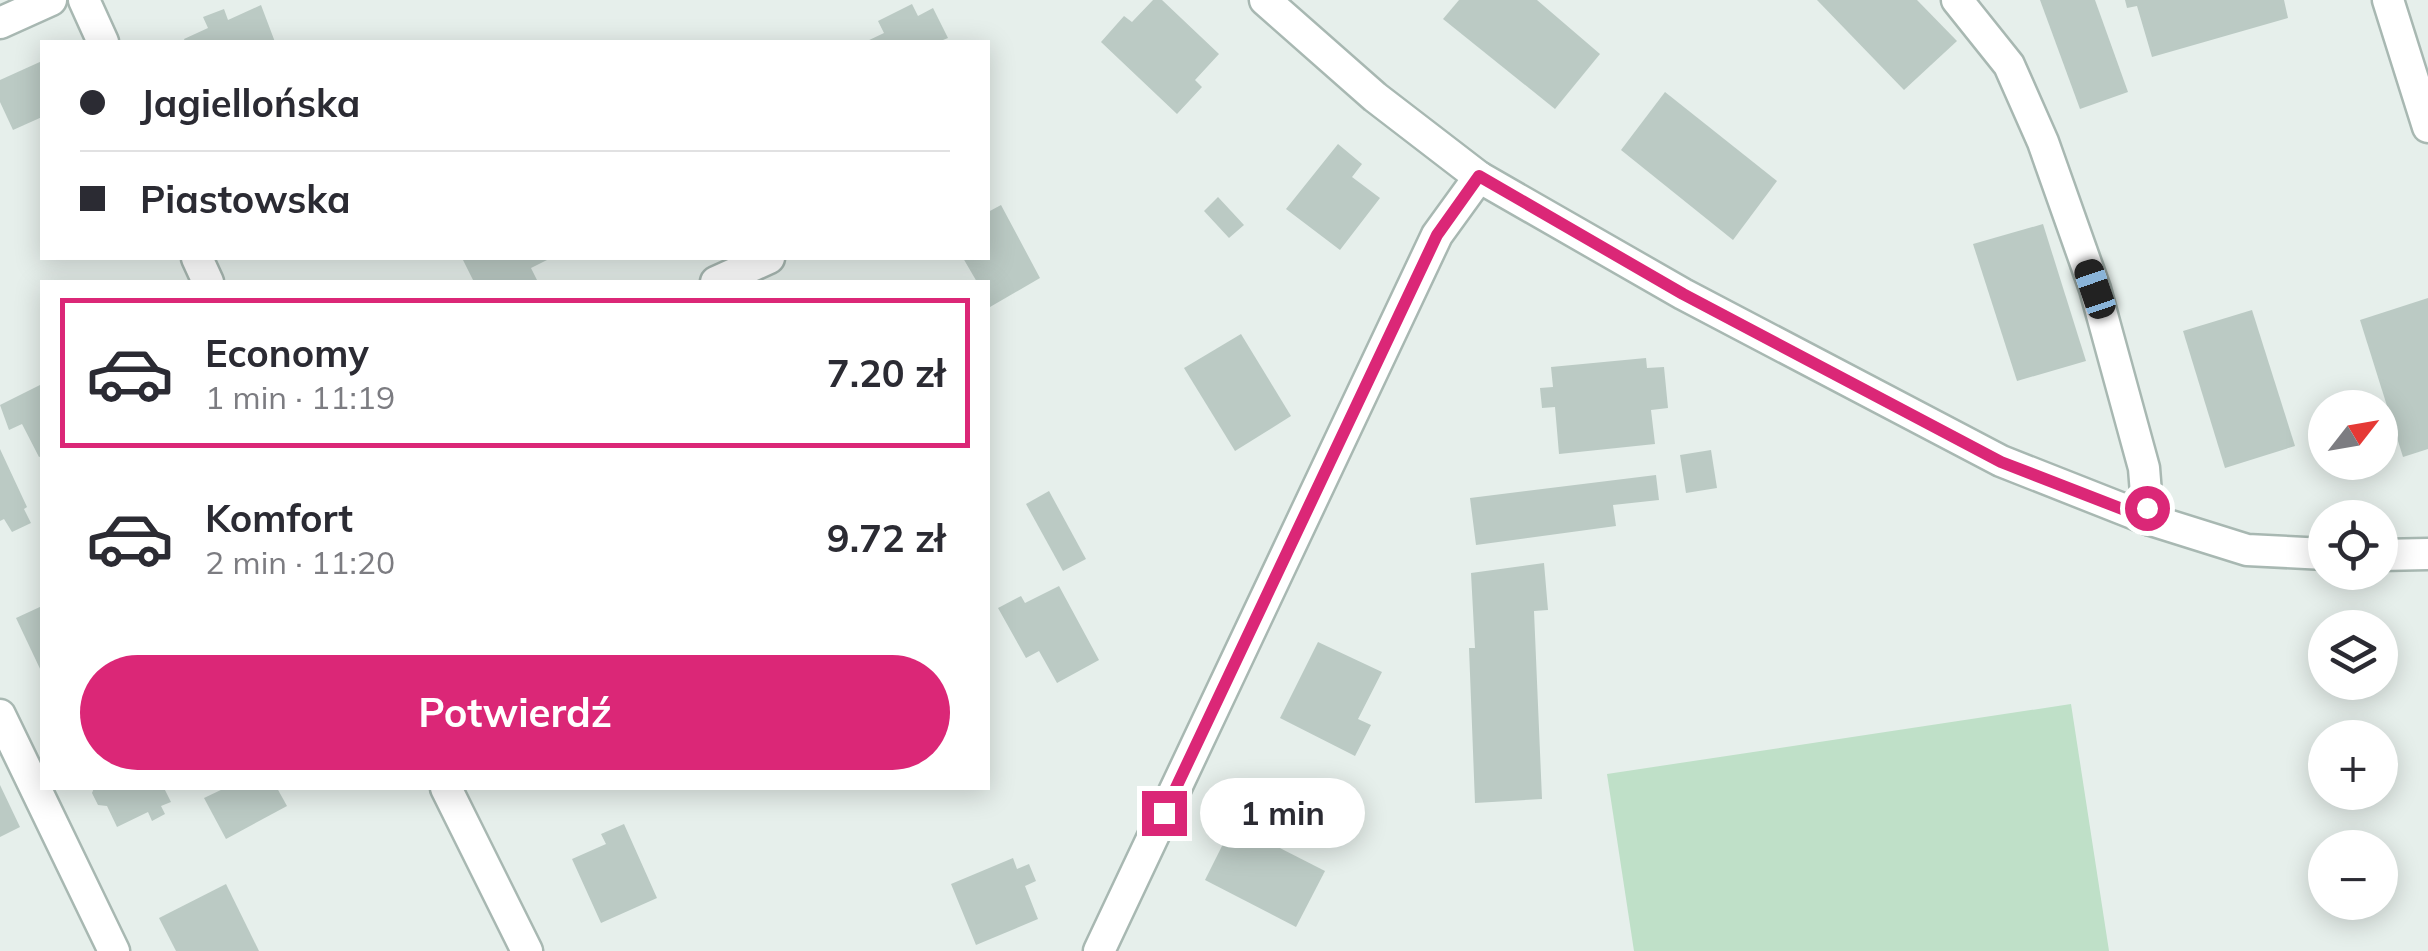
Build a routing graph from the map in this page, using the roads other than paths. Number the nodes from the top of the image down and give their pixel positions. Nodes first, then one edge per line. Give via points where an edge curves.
1 (51, 0) edge
2 (84, 0) edge
3 (1266, 0) edge
4 (1957, 0) edge
5 (2388, 0) edge
6 (0, 23) edge
7 (102, 40) edge
8 (2428, 127) edge
9 (1479, 176) junction
10 (765, 260) edge
11 (720, 280) edge
12 (2148, 519) junction
13 (2308, 553) edge
14 (2428, 554) edge
15 (2398, 555) edge
16 (0, 715) edge
17 (447, 790) edge
18 (114, 951) edge
19 (526, 951) edge
20 (1100, 951) edge

1 - 6 street
2 - 7 street
3 - 9 street via 1375,97
4 - 12 street via 2009,65 2043,142 2095,289 2144,468
5 - 8 street
9 - 12 street via 1683,294 2001,462
9 - 20 street via 1437,235
10 - 11 street
12 - 13 street via 2247,550
14 - 15 street
16 - 18 street
17 - 19 street

